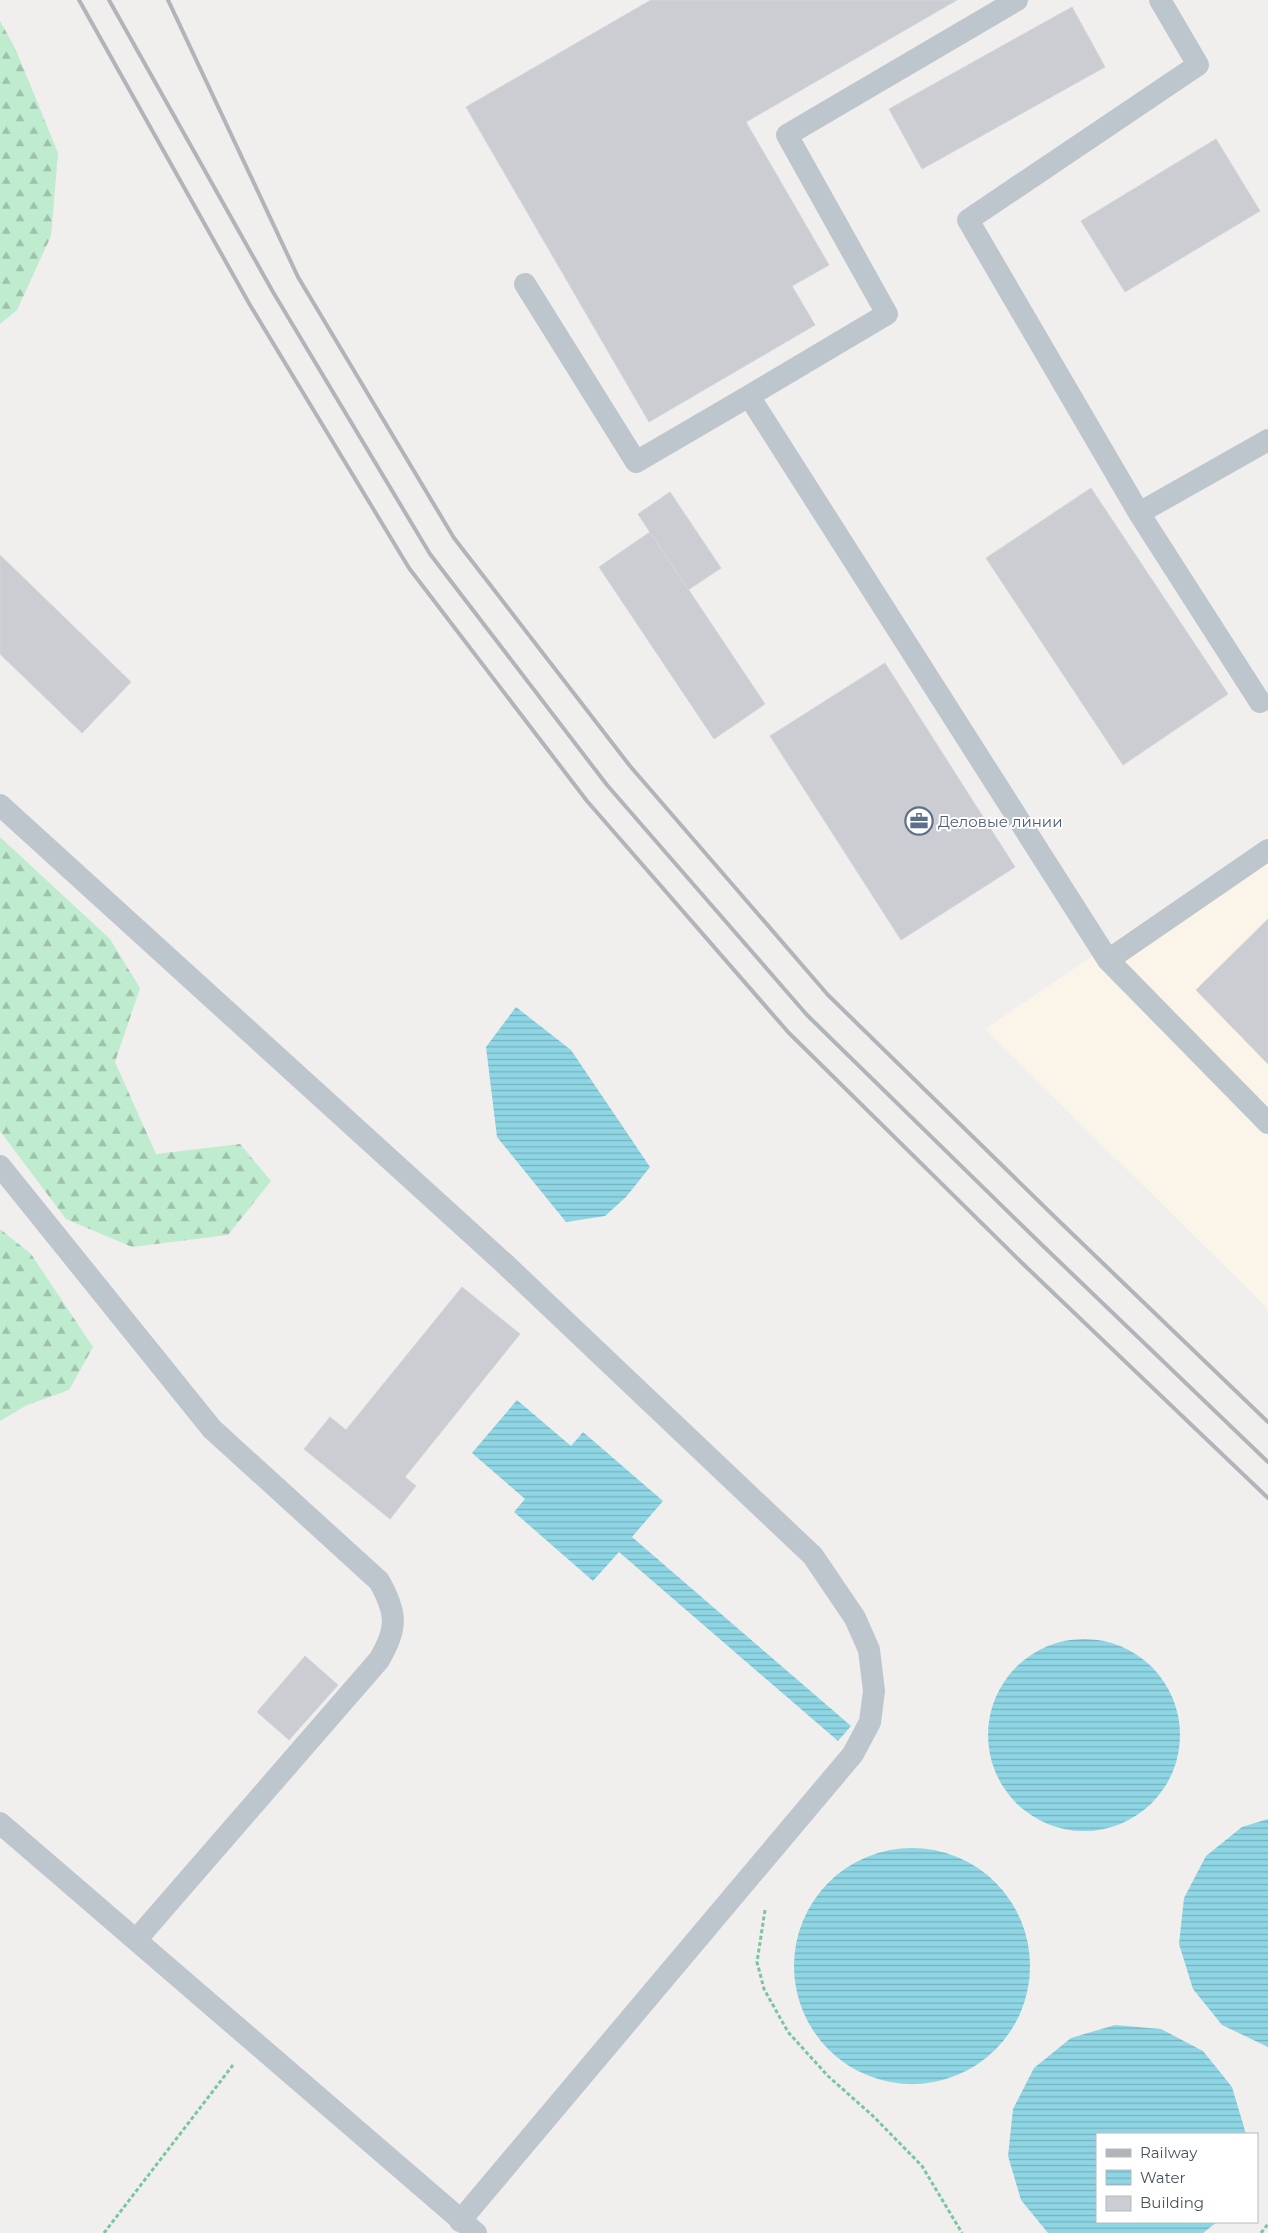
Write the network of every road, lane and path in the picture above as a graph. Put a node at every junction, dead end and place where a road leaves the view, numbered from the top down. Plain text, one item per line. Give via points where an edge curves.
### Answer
1 (1017, 0) edge
2 (1160, 0) edge
3 (525, 284) dead end
4 (749, 396) junction
5 (1268, 440) edge
6 (1139, 513) junction
7 (1260, 702) dead end
8 (0, 805) edge
9 (1268, 850) edge
10 (1108, 960) junction
11 (1268, 1123) edge
12 (0, 1166) edge
13 (0, 1823) edge
14 (766, 1908) dead end
15 (136, 1940) junction
16 (252, 2041) junction
17 (1268, 2224) edge
18 (468, 2227) edge
19 (104, 2233) edge
20 (962, 2233) edge
21 (1261, 2233) edge

1 - 4 lane via 787,135 886,314
2 - 6 lane via 1198,66 968,220
3 - 4 lane via 636,462
4 - 10 lane
5 - 6 lane
6 - 7 lane
8 - 18 lane via 505,1264 813,1556 855,1618 869,1650 874,1691 870,1722 853,1754
9 - 10 lane
10 - 11 lane
12 - 15 lane via 212,1430 379,1581 395,1618 390,1641 379,1660
13 - 15 lane
14 - 20 path via 757,1962 764,1989 788,2032 828,2076 922,2166
15 - 16 lane
16 - 18 lane
16 - 19 path
17 - 21 path

